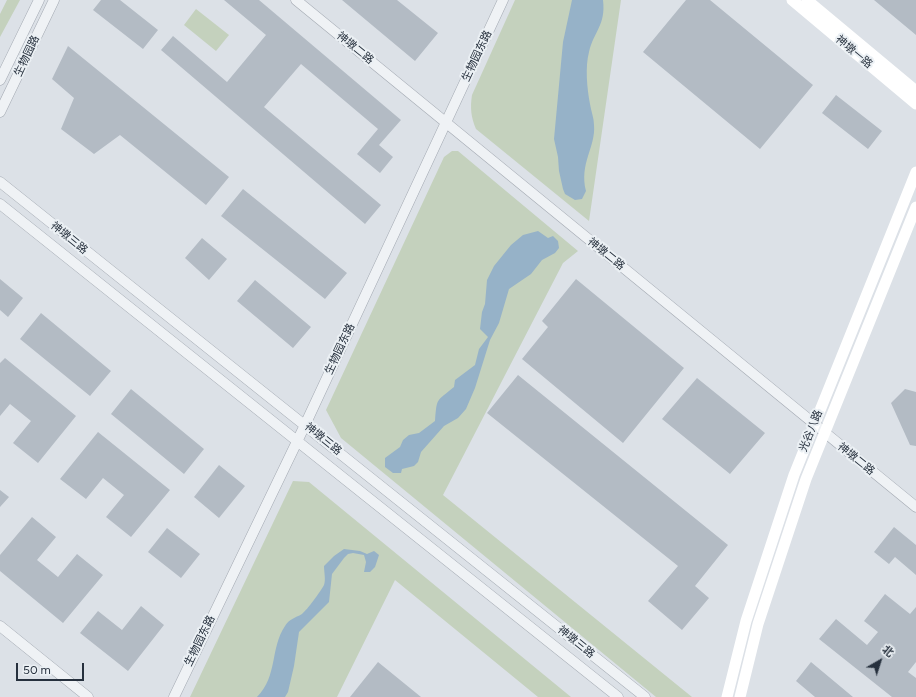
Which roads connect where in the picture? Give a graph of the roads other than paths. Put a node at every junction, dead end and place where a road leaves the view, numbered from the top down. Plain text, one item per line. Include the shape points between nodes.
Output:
1 (39, 0) edge
2 (54, 0) edge
3 (296, 0) edge
4 (503, 0) edge
5 (792, 0) edge
6 (807, 0) edge
7 (0, 80) edge
8 (916, 91) edge
9 (916, 104) edge
10 (0, 112) edge
11 (446, 123) junction
12 (916, 172) edge
13 (0, 182) edge
14 (0, 204) edge
15 (916, 206) edge
16 (305, 425) junction
17 (814, 425) junction
18 (824, 433) junction
19 (297, 439) junction
20 (916, 507) edge
21 (0, 626) edge
22 (88, 697) edge
23 (174, 697) edge
24 (618, 697) edge
25 (645, 697) edge
26 (727, 697) edge
27 (740, 697) edge

1 - 7 street, 生物园路
2 - 10 street, 生物园路
3 - 11 street, 神墩二路
4 - 11 street, 生物园东路
5 - 9 main road, 神墩一路
6 - 8 main road, 神墩一路
11 - 16 street, 生物园东路
11 - 17 street, 神墩二路
12 - 17 main road, 光谷八路
13 - 16 street, 神墩三路
14 - 19 street, 神墩三路
15 - 18 main road, 光谷八路
16 - 19 street, 生物园东路
16 - 25 street, 神墩三路
17 - 18 street, 神墩二路
17 - 26 main road, 光谷八路 via 794,475 746,621
18 - 20 street, 神墩二路
18 - 27 main road, 光谷八路 via 760,617
19 - 23 street, 生物园东路
19 - 24 street, 神墩三路
21 - 22 street

